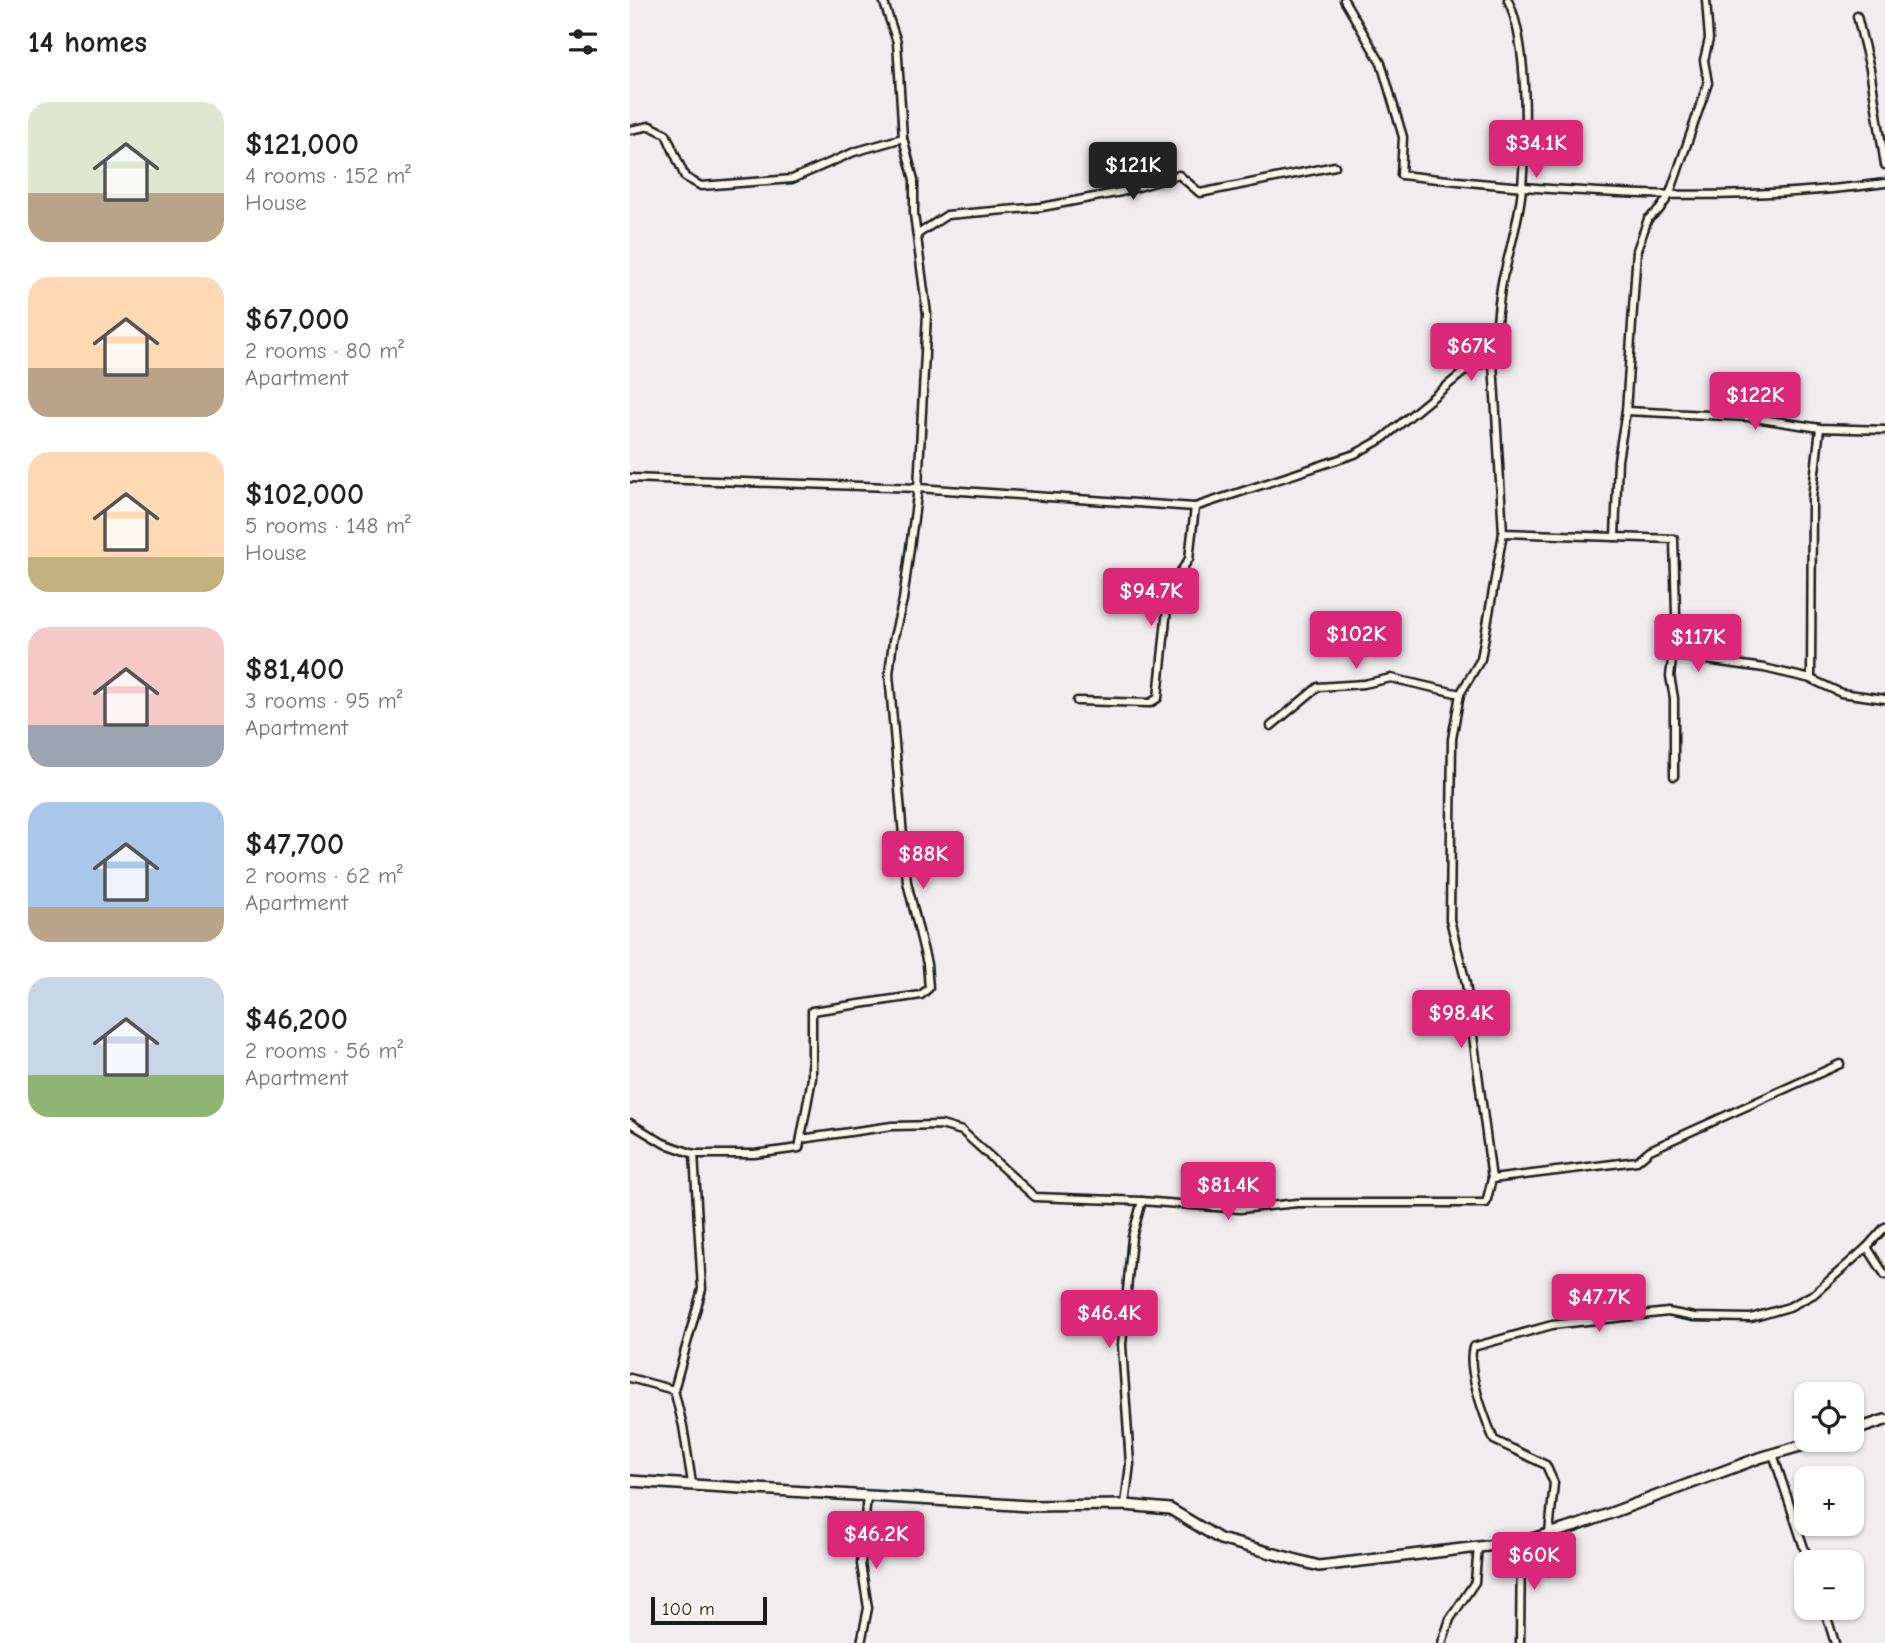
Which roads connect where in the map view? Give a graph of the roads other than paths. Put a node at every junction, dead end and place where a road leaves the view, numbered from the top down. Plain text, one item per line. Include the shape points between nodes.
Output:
1 (1344, 0) edge
2 (1508, 0) edge
3 (1706, 0) edge
4 (884, 2) dead end
5 (1857, 16) dead end
6 (630, 130) edge
7 (903, 138) junction
8 (1885, 165) edge
9 (1335, 166) dead end
10 (1885, 183) edge
11 (1522, 189) junction
12 (1669, 196) junction
13 (918, 234) junction
14 (1493, 362) junction
15 (1626, 411) junction
16 (1820, 428) junction
17 (1885, 430) edge
18 (630, 478) edge
19 (918, 488) junction
20 (1195, 508) junction
21 (1503, 533) junction
22 (1615, 537) junction
23 (1677, 652) junction
24 (1811, 678) junction
25 (1461, 694) junction
26 (1885, 699) edge
27 (1077, 701) dead end
28 (1271, 726) dead end
29 (1674, 776) dead end
30 (1840, 1064) dead end
31 (630, 1123) edge
32 (800, 1139) junction
33 (694, 1154) junction
34 (1492, 1179) junction
35 (1143, 1201) junction
36 (1885, 1227) edge
37 (1867, 1247) junction
38 (1885, 1275) edge
39 (630, 1378) edge
40 (674, 1390) junction
41 (1885, 1420) edge
42 (1864, 1427) edge
43 (1794, 1448) edge
44 (1773, 1454) junction
45 (630, 1480) edge
46 (692, 1483) junction
47 (867, 1495) junction
48 (1125, 1505) junction
49 (1549, 1533) junction
50 (1521, 1542) junction
51 (1478, 1545) junction
52 (1805, 1550) edge
53 (1828, 1620) edge
54 (861, 1643) edge
55 (1442, 1643) edge
56 (1520, 1643) edge
57 (1835, 1643) edge

1 - 11 street via 1381,63 1403,137 1401,175
2 - 11 street via 1524,83
3 - 12 street via 1708,83
4 - 7 street via 897,43
5 - 8 street
6 - 7 street via 650,126 666,134 685,177 701,186 792,179 854,152
7 - 13 street via 914,180
9 - 13 street via 1200,192 1179,175 1042,207 947,215
10 - 12 street via 1817,192
11 - 12 street
11 - 14 street via 1506,271 1500,278
12 - 15 street via 1648,219 1637,250
13 - 19 street via 927,314
14 - 20 street via 1471,366 1381,439 1355,454
14 - 21 street
15 - 16 street via 1748,417
15 - 22 street via 1618,460
16 - 17 street
16 - 24 street via 1812,498
18 - 19 street
19 - 20 street
19 - 32 street via 889,674 907,882 929,988 921,995 812,1012 812,1078
20 - 27 street via 1189,559 1169,589 1158,698 1150,703
21 - 22 street
21 - 25 street via 1481,659
22 - 23 street via 1674,540
23 - 24 street via 1708,662
23 - 29 street via 1670,676
24 - 26 street via 1841,693
25 - 28 street via 1391,678 1318,687
25 - 34 street via 1452,739 1450,920 1466,983
30 - 34 street via 1650,1150 1637,1161
31 - 33 street via 663,1143
32 - 33 street via 799,1148
32 - 35 street via 892,1126 941,1125 962,1131 1035,1197
33 - 40 street via 702,1289
34 - 35 street via 1486,1203 1297,1203 1240,1209
35 - 48 street via 1132,1237 1122,1345 1130,1464
36 - 37 street
37 - 38 street
37 - 49 street via 1814,1294 1751,1318 1668,1312 1552,1325 1473,1347 1475,1380 1494,1440 1546,1465 1553,1483
39 - 40 street
40 - 46 street
41 - 42 street
43 - 44 street
44 - 49 street
44 - 52 street
45 - 46 street
46 - 47 street
47 - 48 street via 1029,1506
47 - 54 street via 861,1564 868,1608
48 - 51 street via 1170,1509 1220,1539 1319,1566
49 - 50 street
50 - 51 street
50 - 56 street
51 - 55 street via 1475,1582 1450,1619
53 - 57 street

